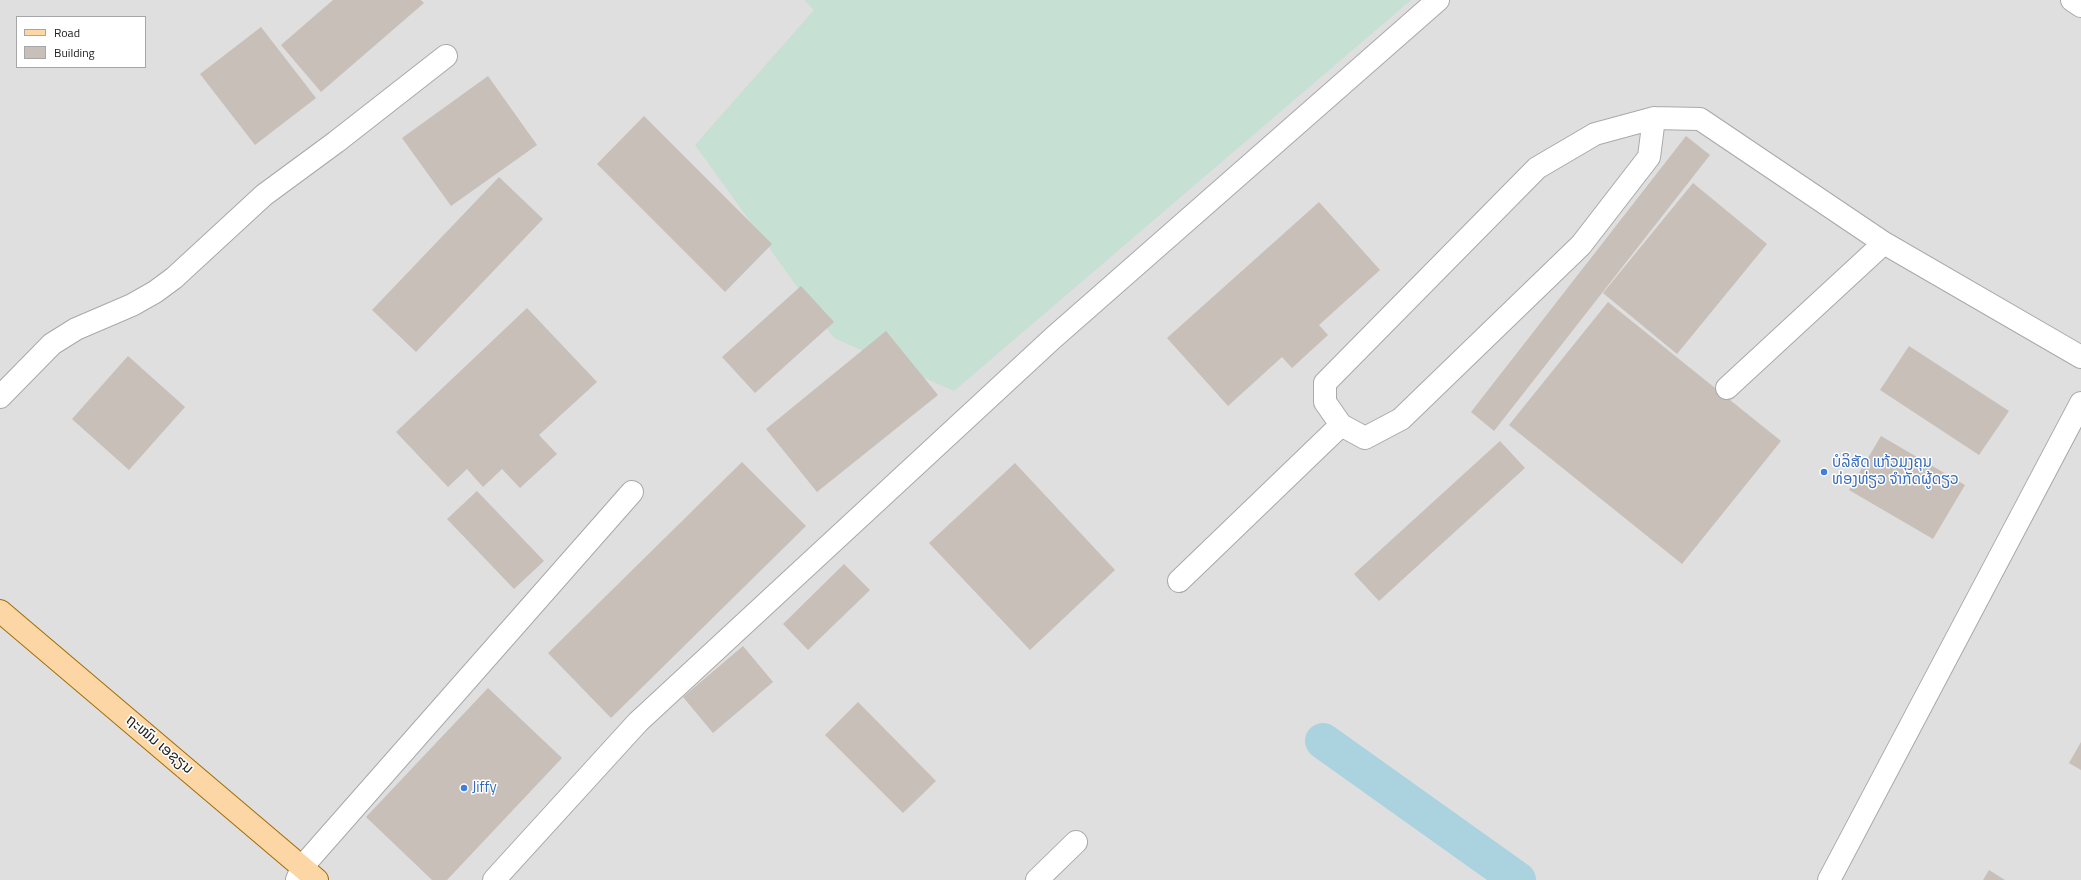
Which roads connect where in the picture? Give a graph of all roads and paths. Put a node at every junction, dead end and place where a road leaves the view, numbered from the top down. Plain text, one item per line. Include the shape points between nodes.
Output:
1 (1438, 0) edge
2 (2072, 0) edge
3 (2081, 6) edge
4 (446, 56) dead end
5 (1654, 118) junction
6 (1884, 243) junction
7 (2081, 357) edge
8 (1727, 388) dead end
9 (0, 397) edge
10 (2081, 403) edge
11 (1341, 425) junction
12 (632, 492) dead end
13 (1179, 581) dead end
14 (0, 610) edge
15 (1076, 842) dead end
16 (305, 876) edge
17 (494, 880) edge
18 (1037, 880) edge
19 (1829, 880) edge

1 - 17 street via 1053,338 638,722
2 - 3 street
4 - 9 street via 264,195 174,278 132,305 76,329 52,344
5 - 6 street via 1700,119
5 - 11 street via 1649,157 1582,245 1401,419 1365,438
5 - 11 street via 1594,134 1537,168 1325,383 1325,402
6 - 7 street
6 - 8 street
10 - 19 street
11 - 13 street
12 - 16 street
14 - 16 main road, ຖະໜົນ ເອຊຽນ
15 - 18 street

